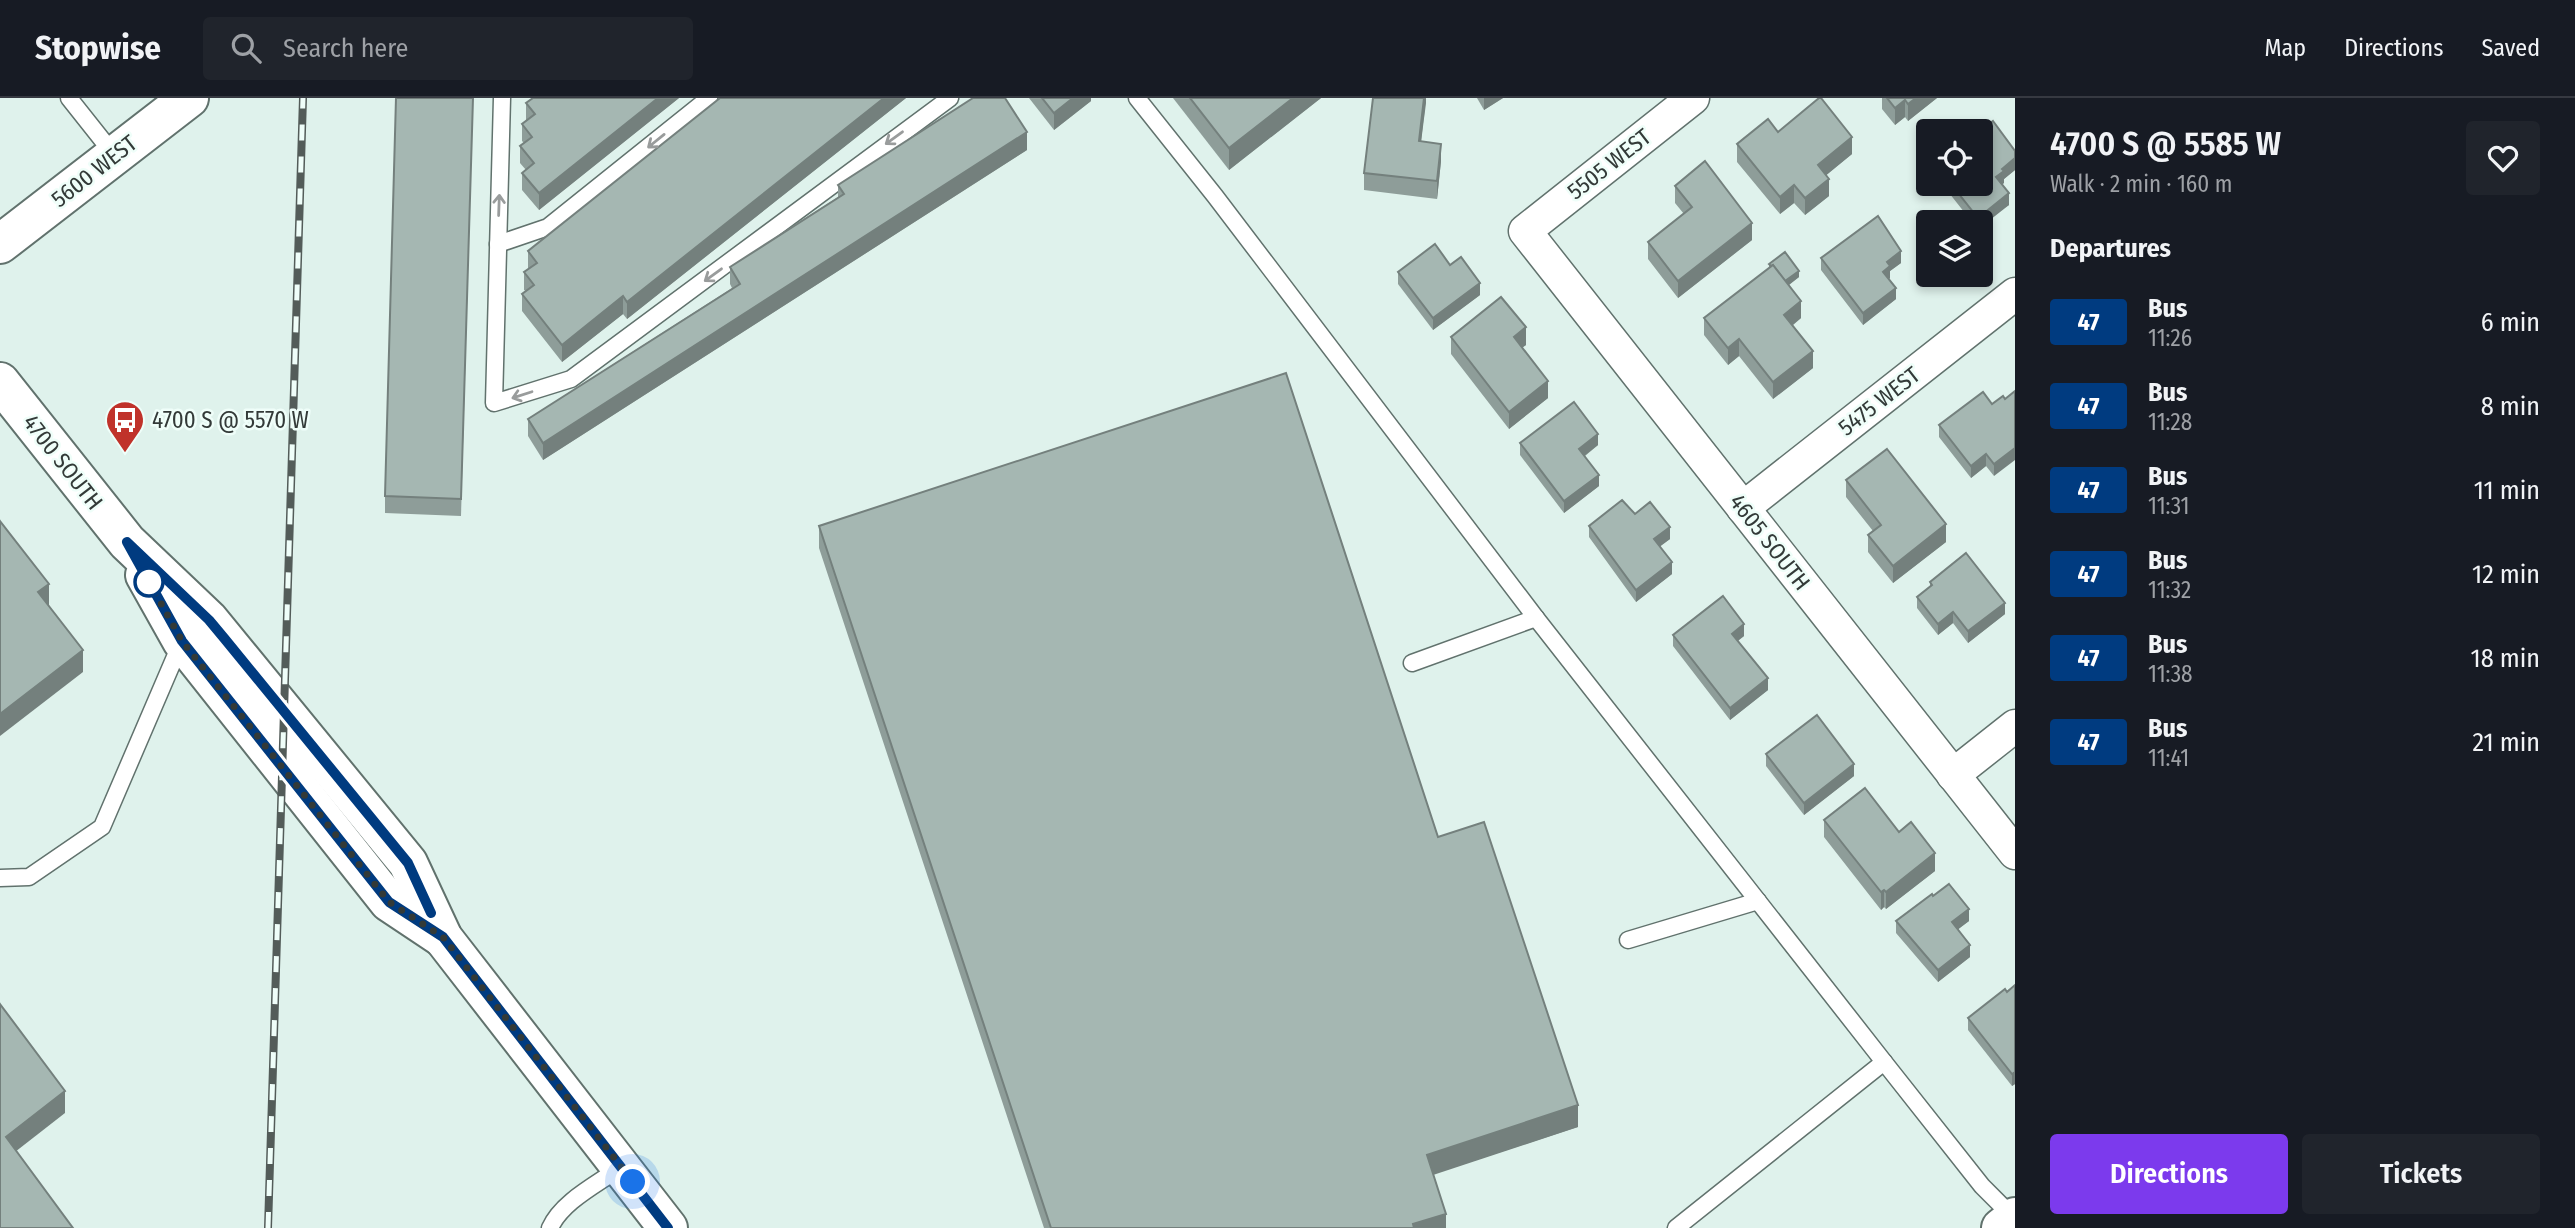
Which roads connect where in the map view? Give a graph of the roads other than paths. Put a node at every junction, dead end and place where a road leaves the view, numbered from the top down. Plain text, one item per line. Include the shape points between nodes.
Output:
1 (69, 98) edge
2 (189, 98) edge
3 (502, 98) edge
4 (709, 98) edge
5 (950, 98) edge
6 (1138, 98) edge
7 (1693, 98) edge
8 (115, 156) junction
9 (1525, 231) joint
10 (0, 244) edge
11 (498, 244) junction
12 (2015, 294) edge
13 (0, 382) edge
14 (1743, 508) junction
15 (127, 542) junction
16 (1536, 618) junction
17 (182, 641) junction
18 (1412, 663) dead end
19 (2015, 726) edge
20 (1953, 775) junction
21 (2015, 853) edge
22 (0, 878) edge
23 (1758, 901) junction
24 (443, 937) junction
25 (1628, 940) dead end
26 (1884, 1062) junction
27 (621, 1167) junction
28 (2015, 1218) edge
29 (550, 1228) edge
30 (668, 1228) edge
31 (1676, 1228) edge
32 (2001, 1228) edge

1 - 8 lane
2 - 8 main road, 5600 WEST
11 -> 3 lane
4 -> 11 lane via 548,227
5 -> 11 lane via 571,379 494,404
6 - 16 lane
7 - 9 street, 5505 WEST
8 - 10 main road, 5600 WEST
9 - 14 street, 4605 SOUTH
12 - 14 street, 5475 WEST
13 - 15 main road, 4700 SOUTH
14 - 20 street, 4605 SOUTH
15 - 17 main road, 4700 SOUTH
15 - 24 main road, 4700 SOUTH via 209,620 408,863
16 - 18 lane
16 - 23 lane
17 - 22 lane via 102,827 29,877
17 - 24 main road, 4700 SOUTH via 389,902
19 - 20 street
20 - 21 street, 4605 SOUTH
23 - 25 lane
23 - 26 lane
24 - 27 main road, 4700 SOUTH
26 - 28 lane via 1982,1186
26 - 31 lane
27 - 29 lane via 568,1206
27 - 30 main road, 4700 SOUTH
28 - 32 main road

